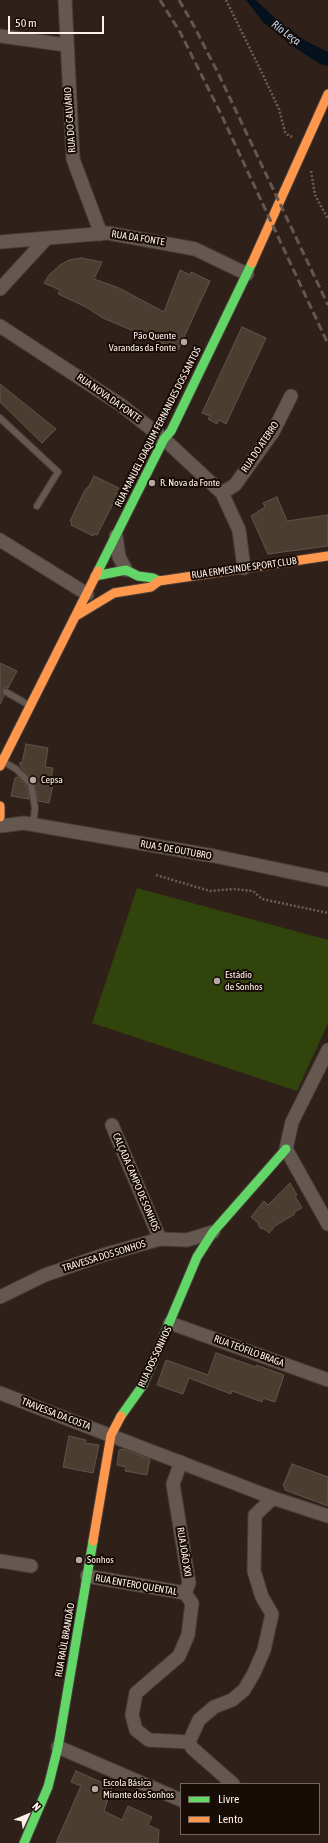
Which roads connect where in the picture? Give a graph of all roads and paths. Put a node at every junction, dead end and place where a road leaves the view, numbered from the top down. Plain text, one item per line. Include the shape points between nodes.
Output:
1 (65, 0) edge
2 (226, 0) edge
3 (0, 36) edge
4 (66, 45) junction
5 (328, 94) edge
6 (309, 137) junction
7 (301, 155) junction
8 (328, 219) edge
9 (101, 234) junction
10 (46, 239) junction
11 (0, 242) edge
12 (247, 274) junction
13 (0, 289) edge
14 (0, 326) edge
15 (291, 396) dead end
16 (0, 418) edge
17 (164, 439) junction
18 (222, 492) junction
19 (37, 506) dead end
20 (116, 536) junction
21 (0, 540) edge
22 (328, 556) edge
23 (244, 568) junction
24 (126, 570) junction
25 (95, 576) junction
26 (159, 580) junction
27 (114, 593) junction
28 (87, 594) junction
29 (76, 616) junction
30 (6, 692) dead end
31 (31, 705) junction
32 (1, 764) edge
33 (0, 806) edge
34 (0, 817) edge
35 (29, 824) junction
36 (0, 826) edge
37 (156, 875) dead end
38 (328, 880) edge
39 (328, 913) edge
40 (328, 1050) edge
41 (112, 1125) dead end
42 (286, 1149) junction
43 (328, 1224) edge
44 (213, 1232) junction
45 (160, 1239) junction
46 (0, 1296) edge
47 (170, 1323) junction
48 (328, 1380) edge
49 (0, 1393) edge
50 (111, 1435) junction
51 (181, 1462) junction
52 (273, 1498) junction
53 (328, 1516) edge
54 (0, 1561) edge
55 (31, 1566) dead end
56 (87, 1576) junction
57 (185, 1593) junction
58 (189, 1742) junction
59 (58, 1747) junction
60 (232, 1783) edge
61 (180, 1800) edge
62 (24, 1843) edge

1 - 4 street, RUA DO CALVÁRIO
2 - 6 path via 278,109 285,132 289,136
3 - 4 street
4 - 9 street, RUA DO CALVÁRIO via 73,159
5 - 6 street, RUA MANUEL JOAQUIM FERNANDES DOS SANTOS
6 - 7 street, RUA MANUEL JOAQUIM FERNANDES DOS SANTOS
7 - 8 path via 310,168 315,195
7 - 12 street, RUA MANUEL JOAQUIM FERNANDES DOS SANTOS
9 - 10 street, RUA DA FONTE
9 - 12 street, RUA DA FONTE via 195,249
10 - 11 street, RUA DA FONTE
10 - 13 street
12 - 17 street, RUA MANUEL JOAQUIM FERNANDES DOS SANTOS via 171,430
14 - 17 street, RUA NOVA DA FONTE via 115,401
15 - 18 street, RUA DO ATERRO via 273,432 235,485
16 - 19 lane via 58,472
17 - 18 street, RUA NOVA DA FONTE
17 - 20 street, RUA MANUEL JOAQUIM FERNANDES DOS SANTOS
18 - 23 street, RUA NOVA DA FONTE via 239,530
20 - 24 street via 119,557
20 - 25 street, RUA MANUEL JOAQUIM FERNANDES DOS SANTOS
21 - 28 street
22 - 23 street, RUA ERMESINDE SPORT CLUB
23 - 26 street, RUA ERMESINDE SPORT CLUB
24 - 25 street
24 - 26 street, RUA ERMESINDE SPORT CLUB via 138,576
25 - 27 street
25 - 28 street, RUA MANUEL JOAQUIM FERNANDES DOS SANTOS
26 - 27 street, RUA ERMESINDE SPORT CLUB via 151,587
27 - 29 street, RUA ERMESINDE SPORT CLUB
28 - 29 street, RUA MANUEL JOAQUIM FERNANDES DOS SANTOS
29 - 31 street, RUA MANUEL JOAQUIM FERNANDES DOS SANTOS
30 - 31 lane
31 - 32 street, RUA MANUEL JOAQUIM FERNANDES DOS SANTOS
32 - 35 lane via 16,769 31,784 35,808
33 - 34 street
33 - 35 street, RUA 5 DE OUTUBRO via 10,816
35 - 36 street, RUA 5 DE OUTUBRO
35 - 38 street, RUA 5 DE OUTUBRO via 214,856
37 - 39 path via 210,891 253,891 262,899
40 - 42 street via 292,1122
41 - 45 street, CALÇADA CAMPO DE SONHOS
42 - 43 street
42 - 44 street, RUA DOS SONHOS
44 - 45 street, TRAVESSA DOS SONHOS via 187,1240
44 - 47 street, RUA DOS SONHOS via 197,1257
45 - 46 street, TRAVESSA DOS SONHOS via 102,1255 45,1275
47 - 48 street, RUA TEÓFILO BRAGA
47 - 50 street, RUA DOS SONHOS via 143,1384 121,1415
49 - 50 street, TRAVESSA DA COSTA
50 - 51 street
50 - 56 street, RUA RAÚL BRANDÃO
51 - 52 street
51 - 57 street, RUA JOÃO XXI via 173,1484 189,1583
52 - 53 street
52 - 58 street via 255,1515 254,1571 262,1597 272,1614 264,1650 244,1690 232,1700 214,1707 199,1720
54 - 55 street
56 - 57 street, RUA ENTERO QUENTAL
56 - 59 street, RUA RAÚL BRANDÃO
57 - 58 street, RUA JOÃO XXI via 192,1603 188,1635 179,1656 136,1693 132,1715 136,1730 149,1740
58 - 60 street via 192,1748
59 - 61 street
59 - 62 street, RUA RAÚL BRANDÃO via 48,1787

